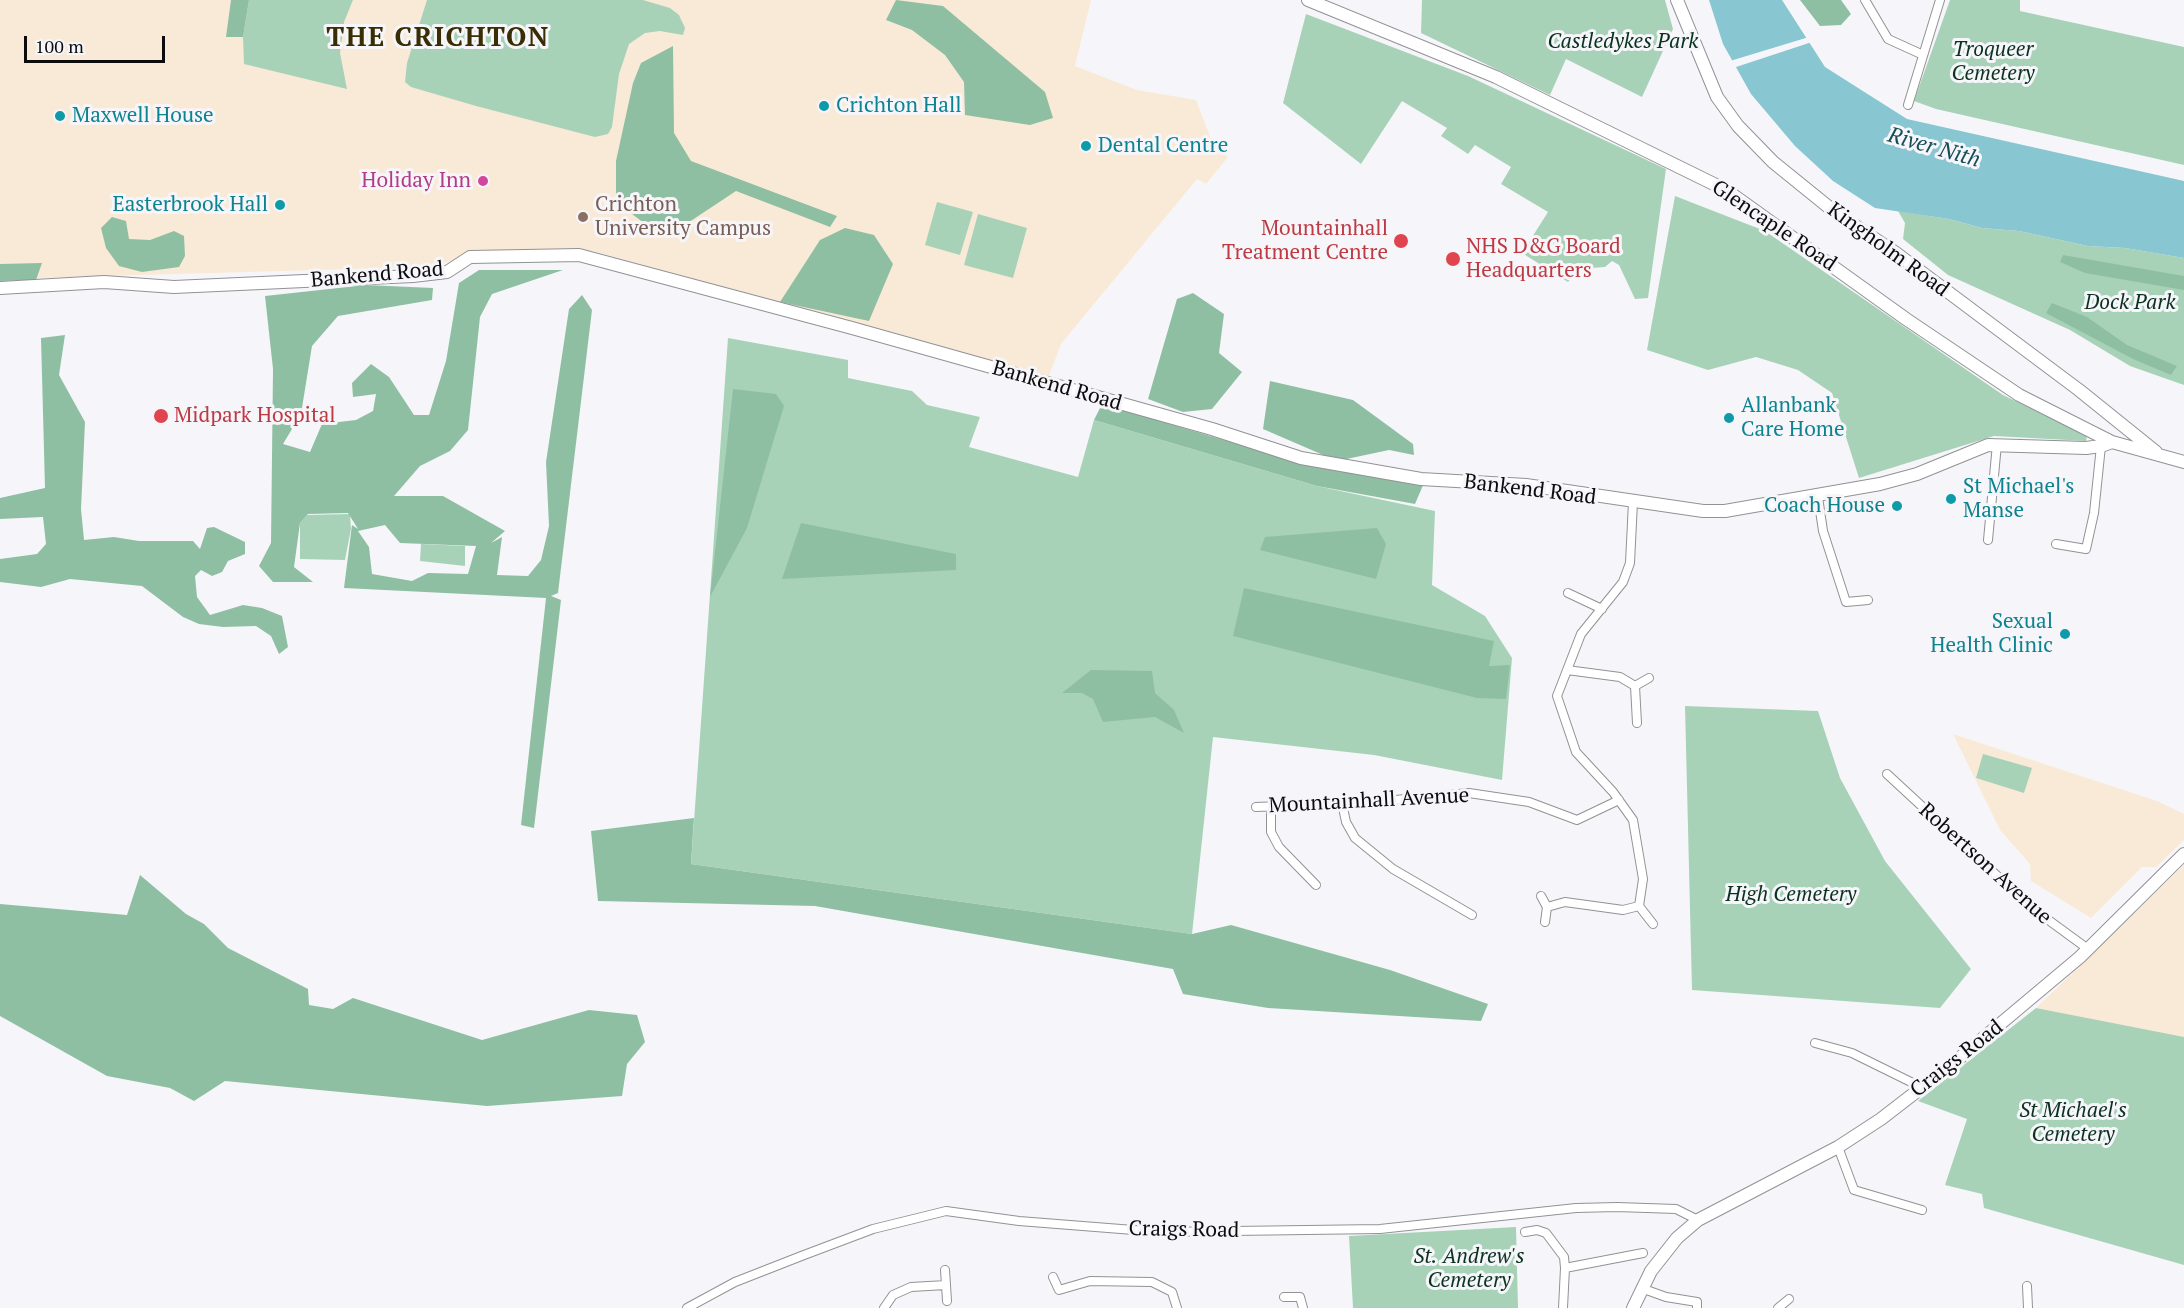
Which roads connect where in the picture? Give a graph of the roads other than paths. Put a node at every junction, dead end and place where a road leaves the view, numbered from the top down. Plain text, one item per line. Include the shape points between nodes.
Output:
1 (1308, 0) edge
2 (1677, 0) edge
3 (1865, 0) edge
4 (1940, 0) edge
5 (1921, 54) junction
6 (1908, 105) dead end
7 (0, 288) edge
8 (1997, 444) junction
9 (2107, 444) junction
10 (2156, 453) junction
11 (2184, 462) edge
12 (1818, 496) junction
13 (1633, 502) junction
14 (1988, 540) dead end
15 (2056, 544) dead end
16 (1568, 593) dead end
17 (1868, 600) dead end
18 (1602, 609) junction
19 (1567, 670) junction
20 (1648, 678) dead end
21 (1635, 686) junction
22 (1637, 723) dead end
23 (1887, 774) dead end
24 (1619, 800) junction
25 (1342, 803) junction
26 (1271, 806) junction
27 (1256, 807) dead end
28 (2184, 854) edge
29 (1316, 885) dead end
30 (1541, 896) dead end
31 (1639, 906) junction
32 (1547, 907) junction
33 (1472, 915) dead end
34 (1545, 922) dead end
35 (1653, 924) dead end
36 (2088, 949) junction
37 (1815, 1043) dead end
38 (1921, 1087) junction
39 (1839, 1147) junction
40 (1922, 1210) dead end
41 (1698, 1220) junction
42 (1525, 1232) dead end
43 (1642, 1253) dead end
44 (1565, 1268) junction
45 (945, 1270) dead end
46 (1053, 1277) dead end
47 (945, 1285) junction
48 (2027, 1286) dead end
49 (1641, 1288) junction
50 (1284, 1297) dead end
51 (1789, 1299) dead end
52 (947, 1301) dead end
53 (687, 1308) edge
54 (884, 1308) edge
55 (1177, 1308) edge
56 (1303, 1308) edge
57 (1563, 1308) edge
58 (1632, 1308) edge
59 (1697, 1308) edge
60 (1778, 1308) edge
61 (2028, 1308) edge

1 - 9 street, Glencaple Road via 1496,77 1726,190 2019,395 2093,430
2 - 10 street, Kingholm Road via 1717,97 1738,126 1773,162 1836,213 2079,390
3 - 5 street via 1888,39
4 - 5 street
5 - 6 street
7 - 13 street, Bankend Road via 104,282 174,287 413,276 447,272 470,257 579,255 1212,429 1301,458 1421,479 1526,485
8 - 9 street, Bankend Road
8 - 12 street, Bankend Road via 1917,474
8 - 14 street
9 - 10 street, Glencaple Road
9 - 15 street via 2086,549
10 - 11 street, Glencaple Road
12 - 13 street, Bankend Road via 1725,511
12 - 17 street via 1826,542 1846,602
13 - 18 street via 1630,563 1623,582
16 - 18 street
18 - 19 street via 1581,633
19 - 21 street via 1620,677
19 - 24 street via 1557,696 1576,752
20 - 21 street
21 - 22 street
23 - 36 street, Robertson Avenue via 2032,908
24 - 25 street, Mountainhall Avenue via 1576,820 1529,802 1469,793
24 - 31 street via 1633,820 1643,879
25 - 26 street, Mountainhall Avenue
25 - 33 street via 1355,838 1393,869
26 - 27 street, Mountainhall Avenue
26 - 29 street via 1271,832 1279,847
28 - 36 street, Craigs Road
30 - 32 street
31 - 32 street via 1623,910 1565,902
31 - 35 street
32 - 34 street
36 - 38 street, Craigs Road
37 - 38 street via 1852,1053
38 - 39 street, Craigs Road
39 - 40 street via 1854,1190
39 - 41 street, Craigs Road
41 - 49 street, Craigs Road via 1677,1238
41 - 53 street, Craigs Road via 1676,1209 1617,1207 1380,1229 1159,1232 946,1211 873,1230 804,1255 735,1282
42 - 44 street via 1546,1233 1564,1257
43 - 44 street
44 - 57 street
45 - 47 street
46 - 55 street via 1059,1290 1090,1281 1152,1282 1172,1292
47 - 52 street
47 - 54 street via 902,1289
48 - 61 street
49 - 58 street, Craigs Road
49 - 59 street via 1697,1302
50 - 56 street via 1300,1297
51 - 60 street

